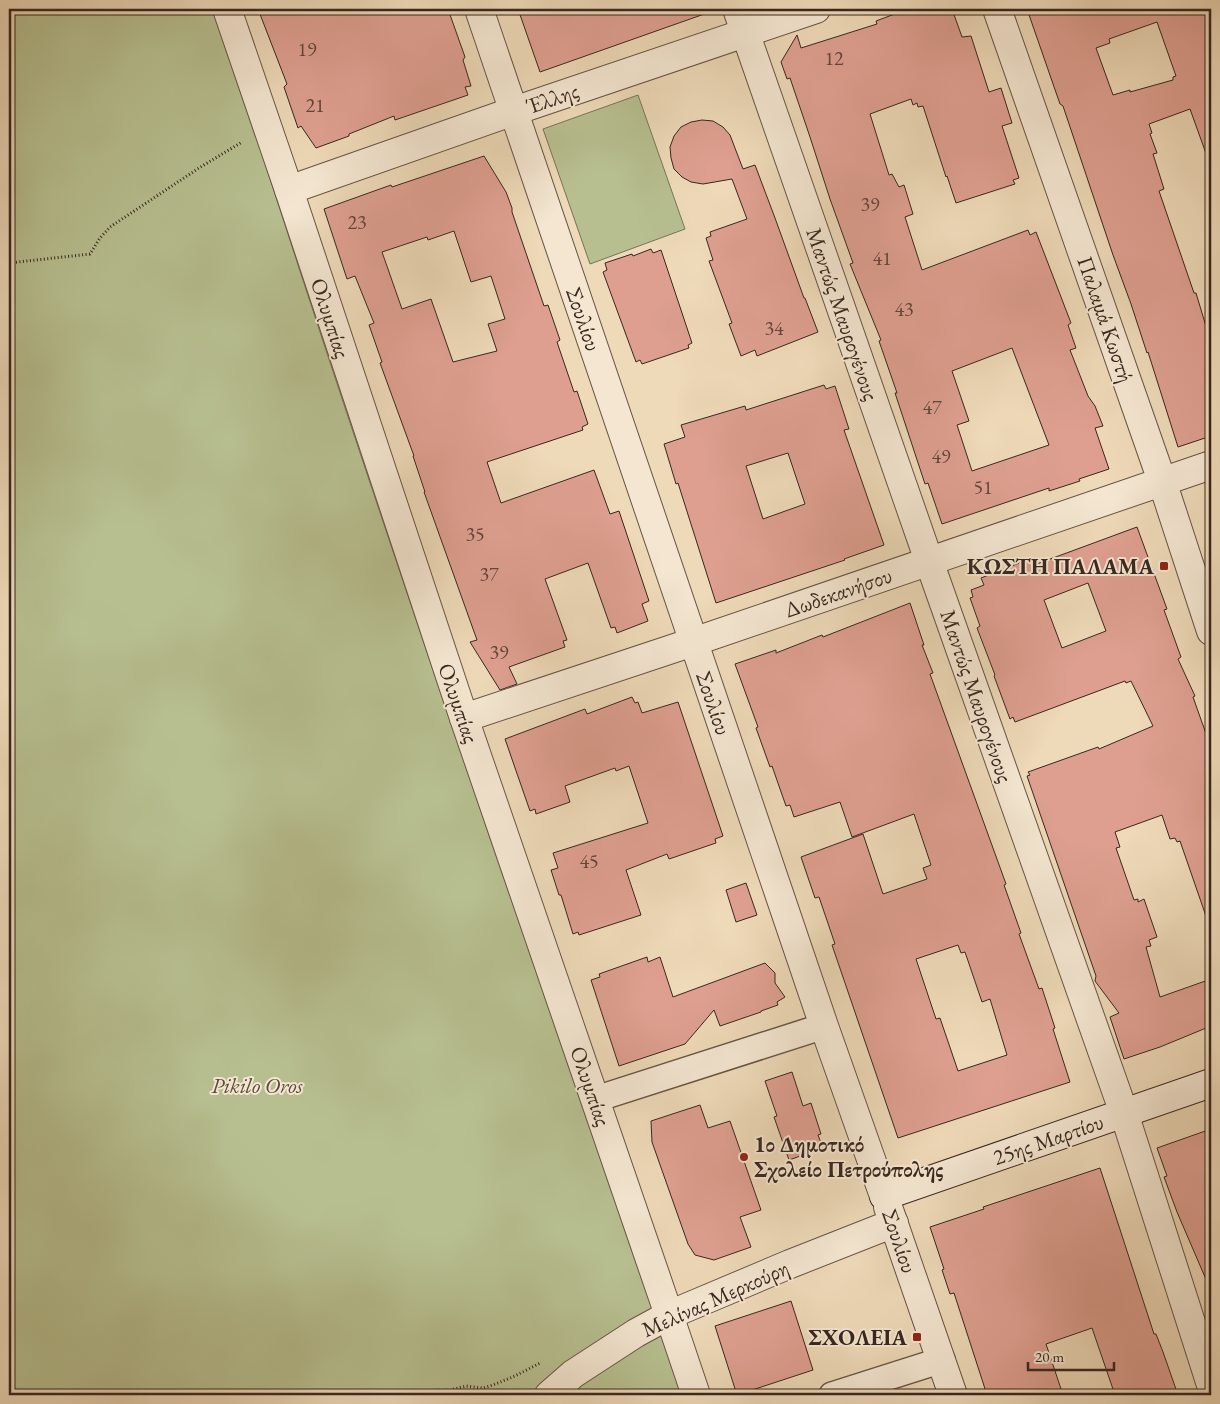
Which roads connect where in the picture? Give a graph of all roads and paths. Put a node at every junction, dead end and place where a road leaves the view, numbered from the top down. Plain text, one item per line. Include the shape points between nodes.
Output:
1 (227, 9) edge
2 (479, 9) edge
3 (816, 9) edge
4 (997, 9) edge
5 (741, 21) edge
6 (514, 111) junction
7 (266, 127) junction
8 (288, 190) junction
9 (9, 262) edge
10 (1211, 464) edge
11 (1162, 481) junction
12 (930, 561) junction
13 (1211, 631) edge
14 (693, 642) junction
15 (464, 718) junction
16 (824, 1026) junction
17 (1211, 1083) edge
18 (596, 1099) junction
19 (1124, 1113) junction
20 (884, 1196) junction
21 (894, 1223) junction
22 (669, 1315) junction
23 (942, 1360) junction
24 (542, 1362) dead end
25 (1211, 1385) edge
26 (387, 1395) edge
27 (549, 1395) edge
28 (696, 1395) edge
29 (832, 1395) edge
30 (953, 1395) edge

1 - 7 street, Ολυμπίας
2 - 6 street, Σουλίου
3 - 5 street, Έλλης
4 - 11 street, Παλαμά Κωστή
5 - 6 street, Έλλης
5 - 12 street, Μαντώς Μαυρογένους
6 - 8 street, Έλλης
6 - 14 street, Σουλίου
7 - 8 street, Ολυμπίας
7 - 9 path via 110,228 90,254
8 - 15 street, Ολυμπίας
10 - 11 street, Δωδεκανήσου
11 - 12 street, Δωδεκανήσου
11 - 13 street, Παλαμά Κωστή
12 - 14 street, Δωδεκανήσου
12 - 19 street, Μαντώς Μαυρογένους
14 - 15 street, Δωδεκανήσου
14 - 16 street, Σουλίου
15 - 18 street, Ολυμπίας
16 - 18 street
16 - 20 street, Σουλίου
17 - 19 street, 25ης Μαρτίου
18 - 22 street, Ολυμπίας
19 - 20 street, 25ης Μαρτίου
19 - 25 street, Μαντώς Μαυρογένους
20 - 21 street, Σουλίου
21 - 22 street, Μελίνας Μερκούρη
21 - 23 street, Σουλίου
22 - 27 street, Μελίνας Μερκούρη via 573,1374
22 - 28 street, Ολυμπίας
23 - 29 street
23 - 30 street, Σουλίου
24 - 26 path via 483,1388 410,1390

